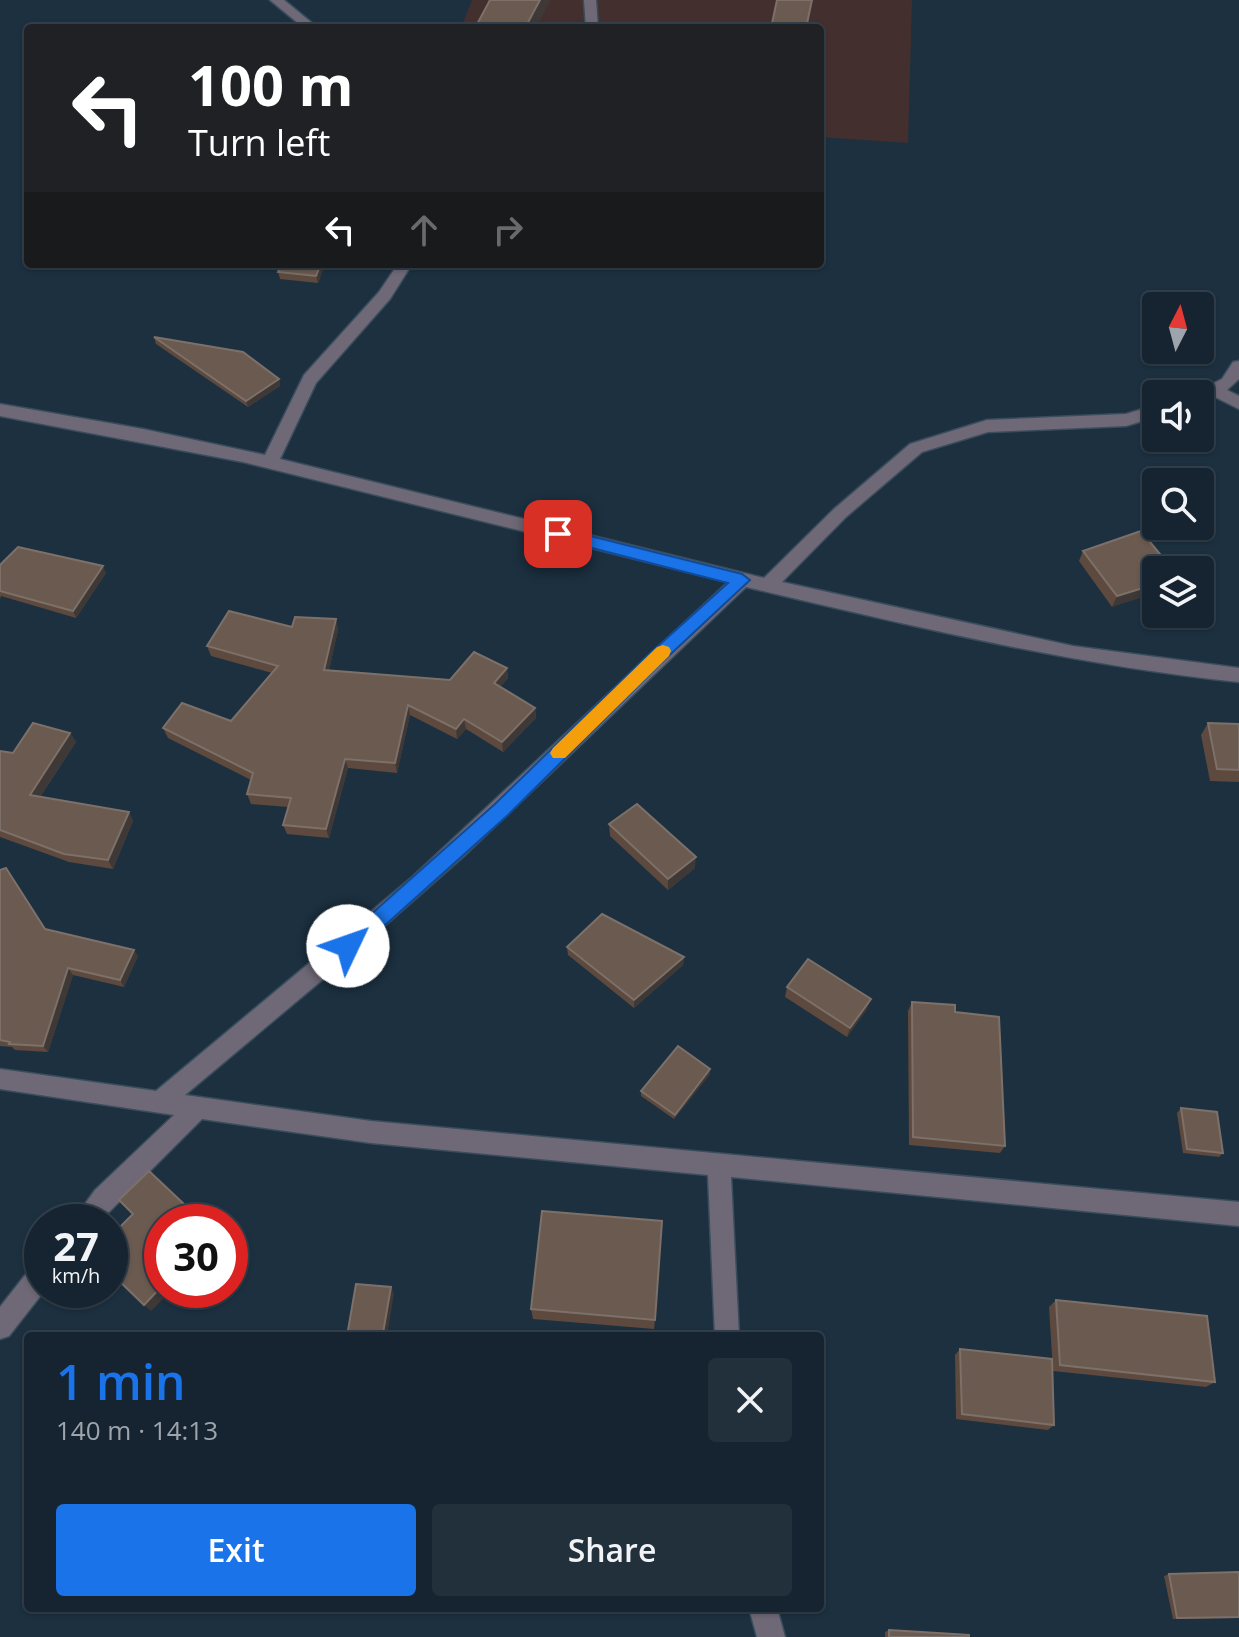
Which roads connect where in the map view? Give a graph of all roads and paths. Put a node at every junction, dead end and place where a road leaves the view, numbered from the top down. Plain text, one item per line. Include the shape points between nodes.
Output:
1 (276, 0) edge
2 (590, 0) edge
3 (307, 24) edge
4 (592, 24) edge
5 (403, 268) edge
6 (1239, 366) edge
7 (1214, 390) edge
8 (1214, 395) edge
9 (1239, 403) edge
10 (0, 410) edge
11 (1142, 415) edge
12 (270, 463) junction
13 (742, 580) junction
14 (767, 586) junction
15 (1239, 675) edge
16 (0, 1079) edge
17 (160, 1101) junction
18 (198, 1107) junction
19 (719, 1164) junction
20 (98, 1204) edge
21 (1239, 1214) edge
22 (24, 1297) edge
23 (0, 1327) edge
24 (727, 1332) edge
25 (764, 1612) edge
26 (771, 1637) edge

1 - 3 street
2 - 4 street
5 - 12 street via 310,379
6 - 7 street via 1228,383
8 - 9 street
10 - 12 street
11 - 14 street via 987,426 916,448
12 - 13 street
13 - 14 street
13 - 17 street via 501,809 305,985
14 - 15 street via 1051,649 1165,669
16 - 17 street
17 - 18 street
18 - 19 street via 371,1132
18 - 20 street
19 - 21 street
19 - 24 street
22 - 23 street
25 - 26 street

